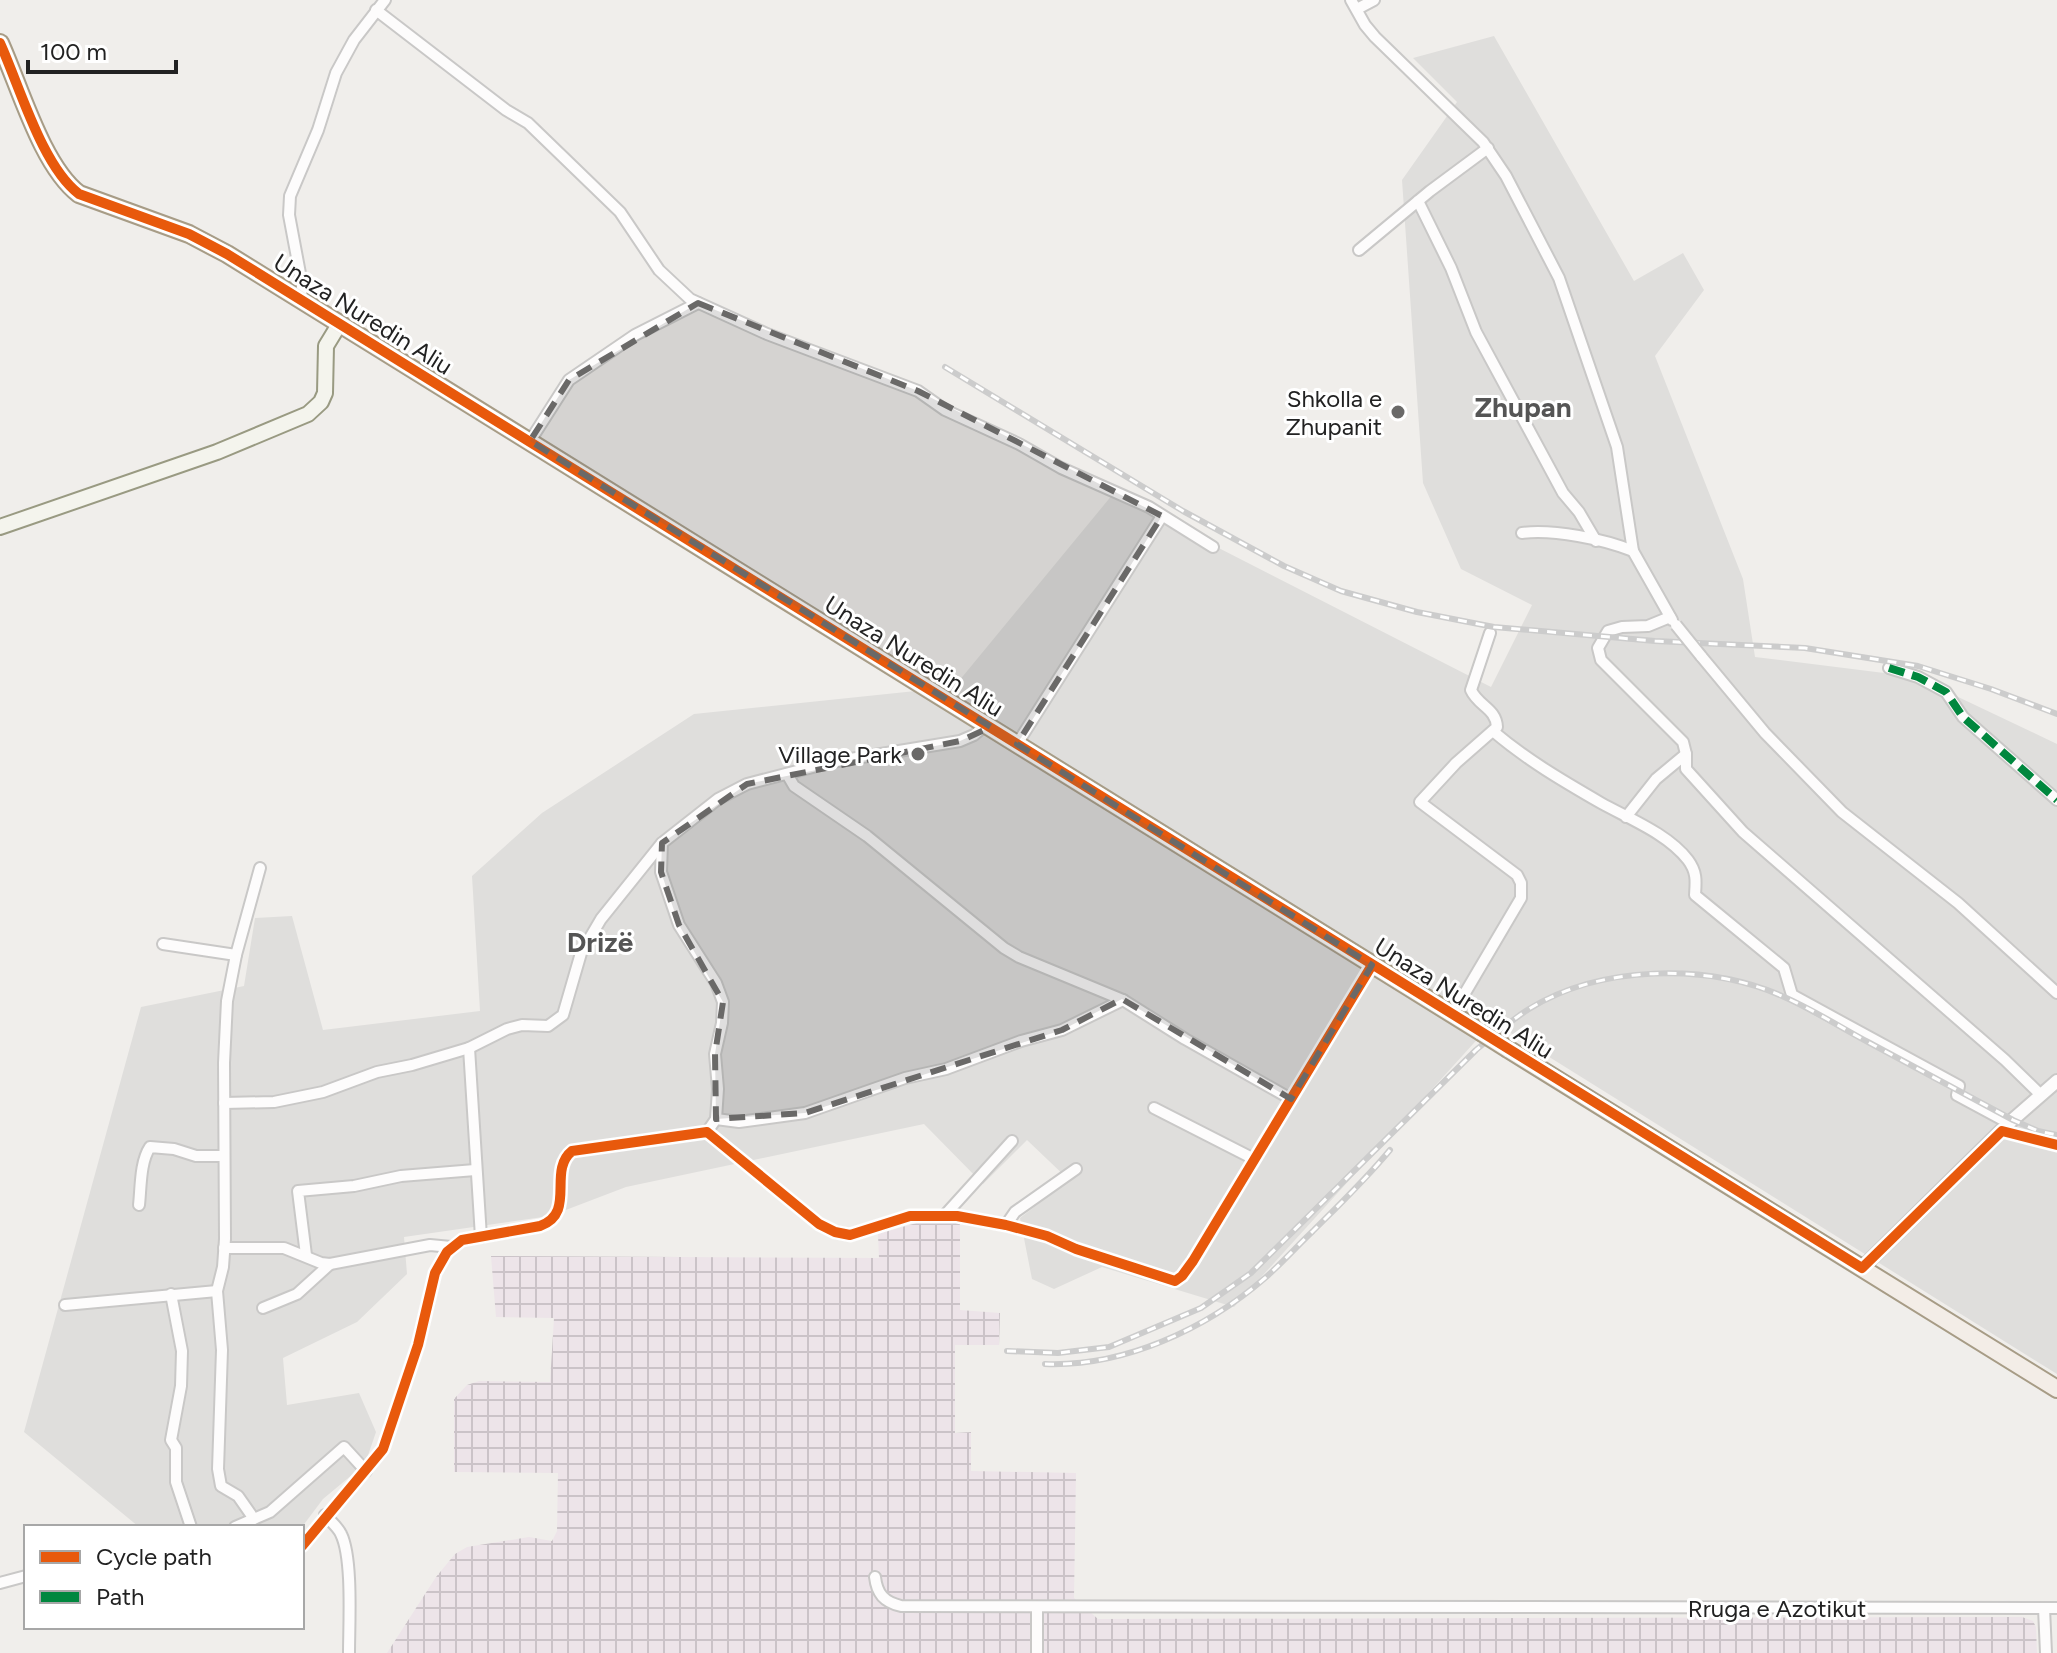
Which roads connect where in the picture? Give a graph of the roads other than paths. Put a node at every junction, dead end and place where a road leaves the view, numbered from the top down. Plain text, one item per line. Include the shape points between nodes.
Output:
1 (385, 0) edge
2 (1374, 0) edge
3 (1354, 4) edge
4 (376, 10) junction
5 (0, 43) edge
6 (1488, 148) junction
7 (1418, 201) junction
8 (1359, 250) dead end
9 (301, 300) junction
10 (698, 303) junction
11 (340, 323) junction
12 (530, 441) junction
13 (1162, 516) junction
14 (0, 527) edge
15 (1522, 533) dead end
16 (1596, 541) junction
17 (1213, 547) dead end
18 (1633, 551) junction
19 (1673, 621) junction
20 (1490, 633) dead end
21 (1889, 668) dead end
22 (987, 724) junction
23 (1494, 732) junction
24 (1017, 744) junction
25 (1684, 761) junction
26 (787, 774) junction
27 (2057, 800) edge
28 (1626, 817) junction
29 (662, 843) junction
30 (260, 868) dead end
31 (163, 944) dead end
32 (236, 955) junction
33 (1372, 965) junction
34 (2057, 993) edge
35 (1123, 1000) junction
36 (1452, 1015) junction
37 (469, 1048) junction
38 (2057, 1081) edge
39 (2041, 1095) junction
40 (1291, 1099) junction
41 (224, 1103) junction
42 (1154, 1108) dead end
43 (716, 1119) junction
44 (2005, 1127) junction
45 (707, 1132) junction
46 (1012, 1141) dead end
47 (2057, 1145) edge
48 (224, 1156) junction
49 (1254, 1159) junction
50 (1076, 1169) dead end
51 (475, 1170) junction
52 (139, 1205) dead end
53 (945, 1215) junction
54 (1006, 1225) junction
55 (481, 1237) junction
56 (451, 1247) junction
57 (224, 1248) junction
58 (306, 1255) junction
59 (330, 1264) junction
60 (1862, 1268) junction
61 (217, 1291) junction
62 (171, 1294) junction
63 (65, 1305) dead end
64 (263, 1308) dead end
65 (2057, 1389) edge
66 (366, 1471) junction
67 (325, 1515) junction
68 (254, 1519) junction
69 (190, 1525) edge
70 (240, 1525) edge
71 (304, 1543) edge
72 (24, 1577) edge
73 (875, 1577) dead end
74 (0, 1583) edge
75 (1037, 1607) junction
76 (2044, 1608) junction
77 (2057, 1608) edge
78 (349, 1653) edge
79 (1037, 1653) edge
80 (2046, 1653) edge

1 - 4 street
2 - 3 street
3 - 6 street via 1375,37
4 - 9 street via 336,73 290,196
4 - 10 street via 528,123 620,212 659,270
5 - 9 main road, Unaza Nuredin Aliu via 50,161 68,186 90,200 206,242
6 - 7 street
6 - 18 street via 1566,296 1617,447
7 - 8 street
7 - 16 street via 1482,343 1563,493
9 - 11 main road, Unaza Nuredin Aliu
10 - 12 street via 635,335 569,380
10 - 13 street via 918,391 945,410
11 - 12 main road, Unaza Nuredin Aliu
11 - 14 main road via 326,346 325,393 308,414 217,452
12 - 22 main road, Unaza Nuredin Aliu
13 - 17 street
13 - 24 street
15 - 16 street via 1546,531
16 - 18 street
18 - 19 street
19 - 25 street via 1608,631 1598,653 1683,742
19 - 34 street, bridge via 1765,733 1842,812 1958,903
20 - 23 street via 1471,690 1496,717
21 - 27 street via 1946,692 1963,717
22 - 24 main road, Unaza Nuredin Aliu
22 - 26 street via 960,741
23 - 28 street via 1552,775
23 - 36 street via 1420,802 1521,883 1517,906
24 - 33 main road, Unaza Nuredin Aliu
25 - 28 street via 1656,779
25 - 39 street via 1743,832
26 - 29 street via 732,790
26 - 35 street via 794,786 867,836 1004,948
28 - 44 street via 1676,847 1697,876 1695,895 1784,968 1792,995 1959,1086 1957,1095
29 - 37 street via 590,933 563,1015 548,1026 507,1029
29 - 43 street via 661,872 679,925 706,964 723,1002 715,1054
30 - 32 street
31 - 32 street
32 - 41 street via 227,1001
33 - 36 main road, Unaza Nuredin Aliu
33 - 40 street
35 - 40 street
35 - 43 street via 1062,1030 805,1113 739,1122
36 - 60 main road, Unaza Nuredin Aliu, bridge
37 - 41 street via 323,1092 274,1102
37 - 51 street
38 - 39 street
39 - 44 street
40 - 49 street
41 - 48 street
42 - 49 street
43 - 45 street
44 - 47 street
44 - 60 street
45 - 53 street via 835,1232 850,1235 893,1219
45 - 55 street via 572,1151 562,1166 561,1202 551,1221
46 - 53 street
48 - 52 street via 150,1147
48 - 57 street
49 - 54 street via 1193,1261 1175,1281
50 - 54 street via 1015,1212
51 - 55 street
51 - 58 street via 298,1191
53 - 54 street
55 - 56 street
56 - 59 street via 430,1245
56 - 66 street via 435,1273 418,1345 383,1449
57 - 58 street via 284,1248
57 - 61 street
58 - 59 street
59 - 64 street via 297,1294
60 - 65 main road, Unaza Nuredin Aliu
61 - 62 street
61 - 68 street via 222,1350 219,1480
62 - 63 street
62 - 69 street via 182,1351 171,1440 178,1490
66 - 67 street
66 - 68 street via 344,1447 279,1505
67 - 71 street
67 - 78 street via 344,1543
68 - 70 street
72 - 74 street
73 - 75 street, Rruga e Azotikut via 879,1593 901,1606
75 - 76 street, Rruga e Azotikut
75 - 79 street
76 - 77 street, Rruga e Azotikut
76 - 80 street

